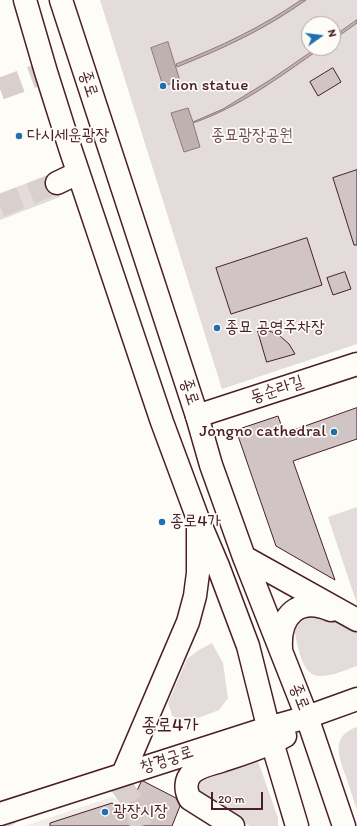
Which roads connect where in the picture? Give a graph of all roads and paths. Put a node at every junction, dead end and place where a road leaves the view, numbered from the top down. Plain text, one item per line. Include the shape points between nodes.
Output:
1 (25, 0) edge
2 (61, 0) edge
3 (78, 173) junction
4 (57, 184) tunnel mouth
5 (357, 364) edge
6 (197, 416) junction
7 (198, 519) junction
8 (244, 557) junction
9 (357, 620) edge
10 (357, 624) edge
11 (281, 649) junction
12 (353, 698) edge
13 (307, 717) junction
14 (270, 735) junction
15 (122, 774) junction
16 (283, 784) junction
17 (0, 814) edge
18 (233, 826) edge
19 (290, 826) edge
20 (297, 826) edge
21 (344, 826) edge

1 - 3 main road, 종로
2 - 6 main road, 종로
3 - 4 main road
3 - 7 main road, 종로 via 162,422
5 - 6 main road, 동순라길
6 - 8 main road, 종로 via 211,465
7 - 14 main road, 종로 via 248,646
7 - 15 main road via 198,573 188,622
8 - 9 main road
8 - 11 main road, 종로
10 - 11 main road via 321,606 301,608 285,621
11 - 13 main road, 종로
12 - 13 main road, 창경궁로
13 - 14 main road, 창경궁로
13 - 21 main road, 종로
14 - 15 main road, 창경궁로
14 - 16 main road, 종로
14 - 18 main road via 251,751 196,770 189,777 186,787 190,799
15 - 17 main road, 창경궁로
16 - 19 main road
16 - 20 main road, 종로

